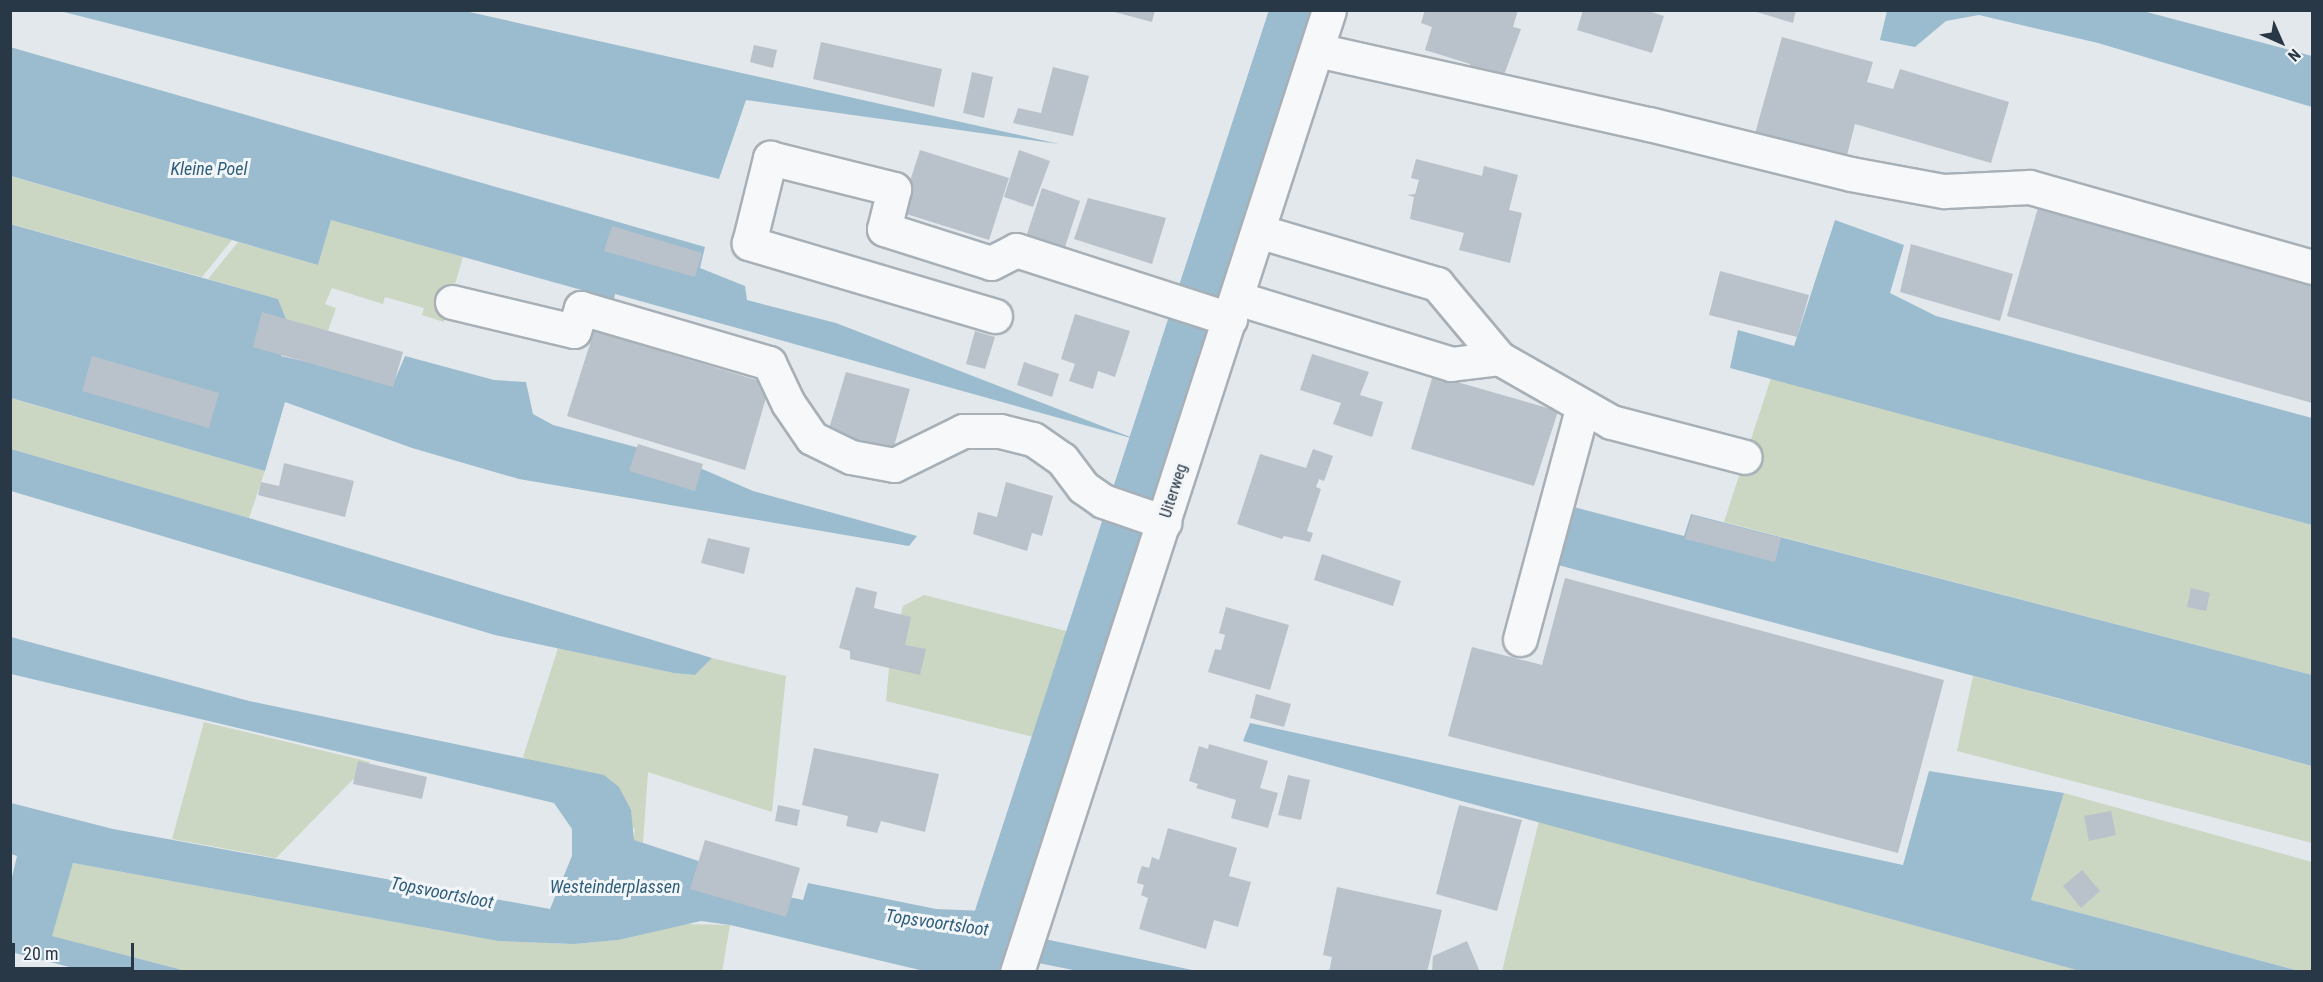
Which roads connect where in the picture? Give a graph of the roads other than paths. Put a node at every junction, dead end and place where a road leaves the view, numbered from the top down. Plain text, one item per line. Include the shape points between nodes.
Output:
1 (1329, 10) edge
2 (1317, 50) junction
3 (884, 230) junction
4 (1258, 231) junction
5 (2313, 267) edge
6 (866, 278) junction
7 (452, 302) dead end
8 (1214, 309) junction
9 (995, 316) dead end
10 (1499, 358) junction
11 (1583, 406) junction
12 (1745, 457) dead end
13 (1141, 515) junction
14 (1520, 639) dead end
15 (1017, 972) edge

1 - 2 street, Uiterweg
2 - 4 street, Uiterweg
2 - 5 street via 1649,124 1851,174 1944,191 2030,187
3 - 6 street
3 - 6 street via 894,189 770,158 750,243
3 - 8 street via 991,263 1016,250
4 - 8 street, Uiterweg
4 - 10 street via 1437,284
6 - 9 street
7 - 13 street via 574,331 581,308 769,363 788,403 812,438 851,457 894,465 963,431 1000,431 1033,439 1062,459 1083,487
8 - 10 street via 1451,364
8 - 13 street, Uiterweg
10 - 11 street
11 - 12 street via 1611,422
11 - 14 street
13 - 15 street, Uiterweg via 1034,924

